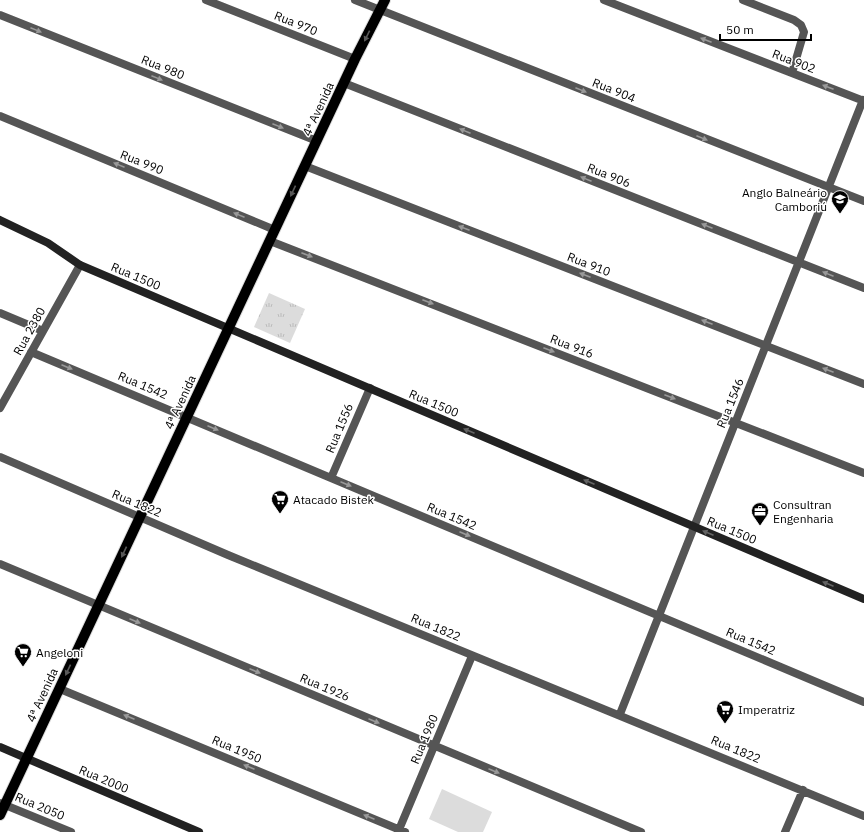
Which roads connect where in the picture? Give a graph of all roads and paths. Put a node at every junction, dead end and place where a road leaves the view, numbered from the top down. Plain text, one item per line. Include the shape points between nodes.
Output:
1 (206, 0) edge
2 (355, 0) edge
3 (385, 0) edge
4 (604, 0) edge
5 (743, 0) edge
6 (380, 10) junction
7 (0, 15) edge
8 (356, 59) junction
9 (792, 73) junction
10 (344, 83) junction
11 (863, 100) edge
12 (0, 116) edge
13 (317, 141) junction
14 (305, 166) junction
15 (828, 188) junction
16 (864, 201) edge
17 (0, 220) edge
18 (275, 230) junction
19 (270, 241) junction
20 (799, 262) junction
21 (80, 265) junction
22 (864, 288) edge
23 (0, 313) edge
24 (229, 328) junction
25 (43, 331) junction
26 (766, 345) junction
27 (31, 352) junction
28 (864, 384) edge
29 (370, 388) junction
30 (0, 408) edge
31 (187, 417) junction
32 (735, 423) junction
33 (0, 457) edge
34 (864, 473) edge
35 (331, 478) junction
36 (140, 517) junction
37 (694, 527) junction
38 (0, 564) edge
39 (864, 599) edge
40 (99, 606) junction
41 (659, 616) junction
42 (472, 656) junction
43 (60, 689) junction
44 (864, 702) edge
45 (620, 714) junction
46 (434, 746) junction
47 (0, 747) edge
48 (26, 759) junction
49 (802, 790) junction
50 (3, 804) edge
51 (0, 815) edge
52 (864, 816) edge
53 (400, 831) edge
54 (71, 832) edge
55 (199, 832) edge
56 (641, 832) edge
57 (785, 832) edge

1 - 8 street, Rua 970
2 - 6 street, Rua 904
3 - 6 main road, 4ª Avenida
9 -> 4 street, Rua 902
5 - 9 street via 801,25 804,32
6 -> 8 main road, 4ª Avenida
6 -> 15 street, Rua 904
7 -> 13 street, Rua 980
8 - 10 main road, 4ª Avenida
11 -> 9 street, Rua 902
10 - 13 main road, 4ª Avenida
20 -> 10 street, Rua 906
11 - 15 street, Rua 1546
18 -> 12 street, Rua 990
13 - 14 main road, 4ª Avenida
14 -> 18 main road, 4ª Avenida
26 -> 14 street, Rua 910
15 - 16 street, Rua 904
15 - 20 street, Rua 1546
17 - 21 street, Rua 1500 via 48,242
18 - 19 main road, 4ª Avenida
19 - 24 main road, 4ª Avenida
19 -> 32 street, Rua 916
22 -> 20 street, Rua 906
20 - 26 street, Rua 1546
21 - 24 street, Rua 1500
21 - 25 street, Rua 2380
23 - 25 street
24 - 29 street, Rua 1500
24 - 31 main road, 4ª Avenida
25 - 27 street, Rua 2380
28 -> 26 street, Rua 910
26 - 32 street, Rua 1546
27 - 30 street, Rua 2380
27 -> 31 street, Rua 1542
29 - 35 street, Rua 1556
37 -> 29 street, Rua 1500
31 -> 35 street, Rua 1542
31 - 36 main road, 4ª Avenida
32 - 34 street, Rua 916
32 - 37 street, Rua 1546
33 - 36 street, Rua 1822
35 -> 41 street, Rua 1542
36 -> 40 main road, 4ª Avenida
36 - 42 street, Rua 1822
39 -> 37 street, Rua 1500
37 - 41 street, Rua 1546
38 - 40 street, Rua 1926
40 -> 43 main road, 4ª Avenida
40 -> 46 street, Rua 1926
41 - 44 street, Rua 1542
41 - 45 street, Rua 1546
42 - 45 street, Rua 1822
42 - 46 street, Rua 1980
43 - 48 main road, 4ª Avenida
53 -> 43 street, Rua 1950
45 - 49 street, Rua 1822
46 - 53 street, Rua 1980
46 -> 56 street, Rua 1926
47 - 48 street, Rua 2000
48 - 50 main road, 4ª Avenida
48 - 55 street, Rua 2000
49 - 52 street, Rua 1822
49 - 57 street
50 - 51 main road, 4ª Avenida
50 - 54 street, Rua 2050

